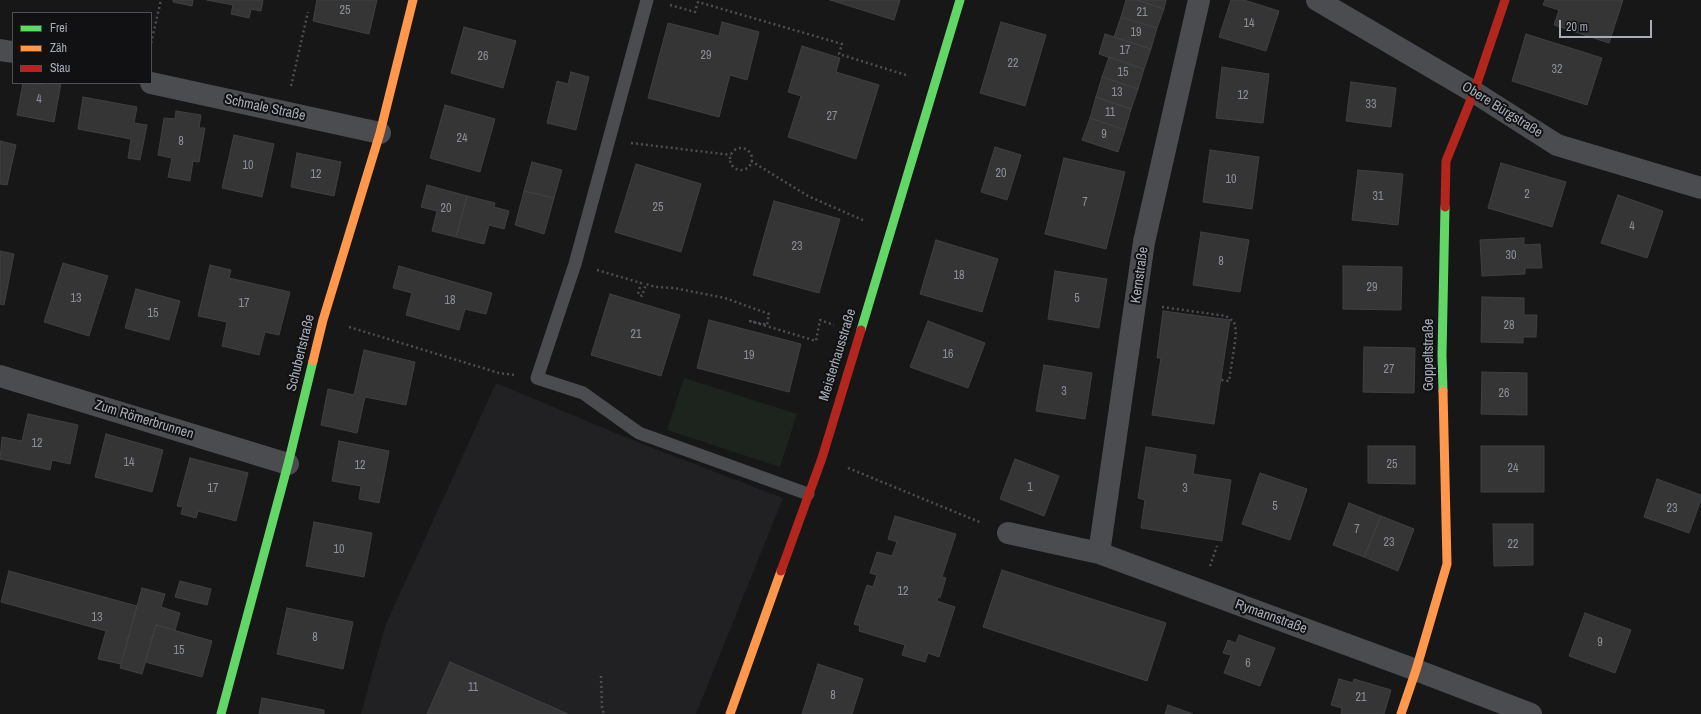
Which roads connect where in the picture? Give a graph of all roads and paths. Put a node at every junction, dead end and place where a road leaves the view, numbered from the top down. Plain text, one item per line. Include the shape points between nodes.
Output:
1 (161, 0) edge
2 (413, 0) edge
3 (647, 0) edge
4 (960, 0) edge
5 (1199, 0) edge
6 (1317, 0) edge
7 (1505, 0) edge
8 (665, 4) dead end
9 (308, 12) dead end
10 (152, 39) edge
11 (0, 50) edge
12 (12, 52) edge
13 (152, 82) edge
14 (935, 84) junction
15 (1474, 92) junction
16 (285, 112) junction
17 (380, 133) junction
18 (609, 140) junction
19 (731, 155) junction
20 (751, 161) junction
21 (1701, 188) edge
22 (890, 232) junction
23 (575, 264) junction
24 (1136, 303) junction
25 (324, 320) junction
26 (859, 332) junction
27 (0, 376) edge
28 (537, 378) junction
29 (1221, 380) dead end
30 (822, 458) junction
31 (288, 464) junction
32 (808, 494) junction
33 (1008, 533) joint
34 (1099, 554) junction
35 (1416, 670) junction
36 (601, 676) dead end
37 (221, 714) edge
38 (604, 714) edge
39 (730, 714) edge
40 (1401, 714) edge
41 (1531, 714) edge

1 - 10 path
2 - 17 street, Schubertstraße
3 - 18 lane
4 - 14 street, Meisterhausstraße
5 - 24 street, Kernstraße via 1144,242
6 - 15 street, Obere Bürgstraße
7 - 15 street, Goppeltstraße
8 - 14 path via 695,12 698,2 842,44 839,54
9 - 16 path
11 - 12 street
13 - 16 street, Schmale Straße
14 - 22 street, Meisterhausstraße
15 - 21 street, Obere Bürgstraße via 1557,145
15 - 35 street, Goppeltstraße via 1446,161 1442,355 1447,564
16 - 17 street, Schmale Straße
17 - 25 street, Schubertstraße
18 - 19 path
18 - 23 lane
19 - 20 path via 735,150 742,148 750,154
19 - 20 path via 732,165 738,169 747,167
20 - 22 path via 808,196
22 - 26 street, Meisterhausstraße
23 - 26 path via 641,283 638,294 642,296 646,284 725,298 770,314 766,326 750,321 816,341 820,320
23 - 28 lane
24 - 29 path via 1226,316 1231,319 1236,331 1232,363 1229,381
24 - 34 street, Kernstraße
25 - 28 path via 499,373
25 - 31 street, Schubertstraße
26 - 30 street, Meisterhausstraße
27 - 31 street, Zum Römerbrunnen
28 - 32 lane via 583,393 639,433
30 - 32 street, Meisterhausstraße
30 - 33 path
31 - 37 street, Schubertstraße
32 - 39 street, Meisterhausstraße
33 - 34 street, Rymannstraße
34 - 35 street, Rymannstraße
35 - 40 street, Goppeltstraße
35 - 41 street, Rymannstraße
36 - 38 path

